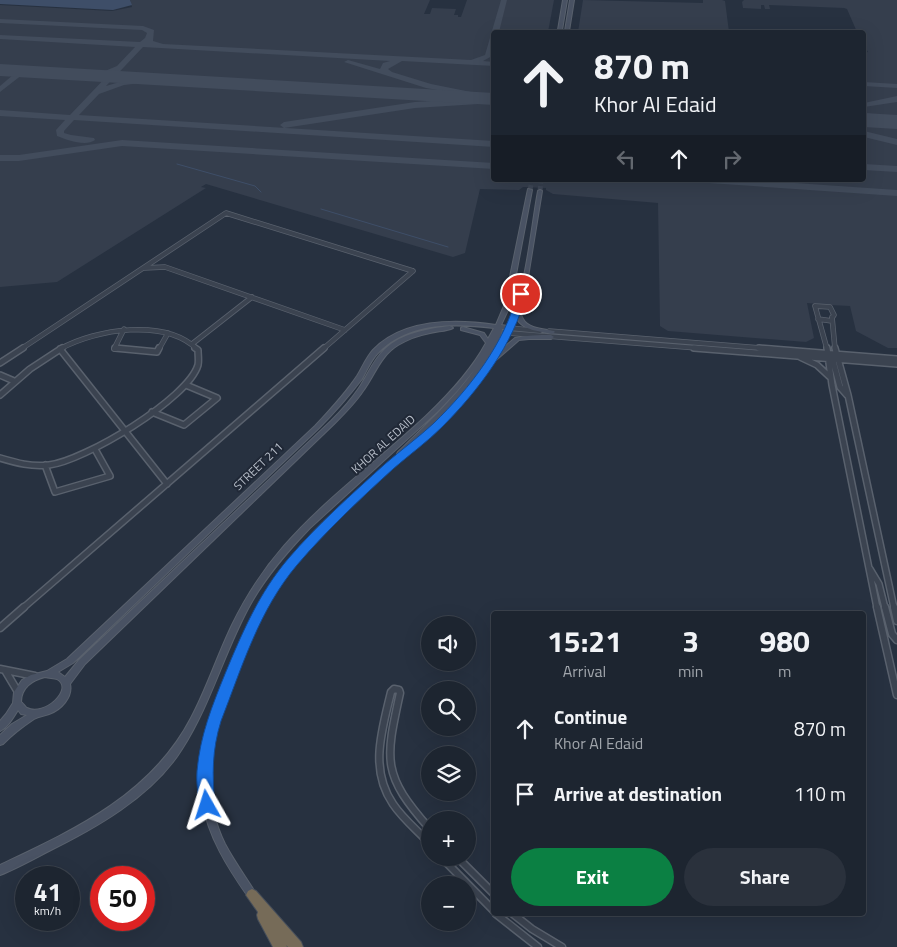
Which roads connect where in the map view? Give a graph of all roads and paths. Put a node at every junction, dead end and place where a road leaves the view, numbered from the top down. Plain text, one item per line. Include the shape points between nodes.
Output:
1 (565, 0) edge
2 (572, 0) edge
3 (560, 30) dead end
4 (567, 30) edge
5 (530, 190) tunnel mouth
6 (540, 191) tunnel mouth
7 (143, 268) junction
8 (252, 297) junction
9 (518, 306) junction
10 (818, 319) junction
11 (832, 320) junction
12 (124, 329) junction
13 (504, 329) junction
14 (345, 330) junction
15 (168, 333) junction
16 (552, 334) junction
17 (192, 344) junction
18 (489, 344) junction
19 (61, 349) junction
20 (795, 355) junction
21 (833, 357) junction
22 (897, 359) edge
23 (490, 362) junction
24 (0, 363) edge
25 (897, 364) edge
26 (0, 375) edge
27 (830, 377) junction
28 (14, 381) junction
29 (186, 385) junction
30 (0, 395) edge
31 (152, 412) junction
32 (126, 432) junction
33 (96, 451) junction
34 (0, 458) edge
35 (44, 465) junction
36 (390, 466) junction
37 (167, 484) junction
38 (870, 569) junction
39 (890, 589) junction
40 (897, 596) edge
41 (897, 621) edge
42 (0, 628) edge
43 (882, 629) junction
44 (895, 636) edge
45 (884, 641) junction
46 (3, 670) edge
47 (50, 673) junction
48 (35, 676) junction
49 (66, 682) junction
50 (18, 692) junction
51 (897, 695) edge
52 (17, 703) junction
53 (37, 714) junction
54 (0, 727) edge
55 (0, 741) edge
56 (421, 819) edge
57 (421, 835) edge
58 (450, 866) edge
59 (466, 866) edge
60 (0, 870) edge
61 (491, 891) edge
62 (252, 895) junction
63 (491, 908) edge
64 (499, 916) edge
65 (516, 916) edge
66 (280, 947) edge
67 (296, 947) edge
68 (538, 947) edge
69 (562, 947) edge

1 - 3 main road
2 - 4 main road
5 - 13 main road
6 - 9 main road, KHOR AL EDAID
7 - 8 street via 166,267
7 - 14 street via 226,213 413,271
7 - 24 street
8 - 14 street
8 - 17 street
9 - 13 main road, KHOR AL EDAID
9 - 16 main road via 518,318 524,324
10 - 11 street
10 - 11 street via 814,306 830,307 834,315
10 - 21 street
11 - 21 street
12 - 15 street
12 - 15 street via 114,349 157,352
12 - 19 street via 88,336
13 - 16 street
13 - 18 main road, KHOR AL EDAID
13 - 23 main road, KHOR AL EDAID
13 - 36 main road via 468,383
13 - 47 main road, STREET 211 via 459,324 431,326 406,333 385,344 317,427 70,661
14 - 37 street
15 - 17 street via 183,337
16 - 20 street
16 - 21 street
16 - 23 main road via 517,339
17 - 29 street via 200,364
18 - 49 main road, STREET 211 via 486,337 478,332 454,328 418,334 390,348 333,422 82,662
18 - 60 main road, KHOR AL EDAID via 455,390 428,419 317,517 280,556 243,610 184,740 159,771 123,803 77,833
19 - 28 street
19 - 32 street
20 - 21 street
20 - 27 street via 815,364
21 - 22 street
21 - 25 street
21 - 27 street
21 - 39 street via 848,395
23 - 36 main road, KHOR AL EDAID via 447,415
26 - 28 street
27 - 38 street
28 - 30 street
29 - 31 street
29 - 31 street via 217,398 184,425
31 - 32 street
32 - 33 street
32 - 37 street
33 - 35 street
33 - 35 street via 110,476 55,492
34 - 35 street
36 - 62 main road, KHOR AL EDAID via 324,528 273,588 252,624 209,737 204,773 205,795 215,835 234,872
37 - 42 street
38 - 43 street
38 - 44 street via 879,584
39 - 40 street
39 - 41 street
43 - 44 street
43 - 45 street
44 - 45 street
45 - 51 street
46 - 48 street
46 - 50 street
47 - 48 main road
47 - 49 main road
48 - 50 main road via 26,681
49 - 53 main road via 66,692 60,704
50 - 52 main road
52 - 53 main road via 24,711
52 - 54 main road
53 - 55 main road via 19,724
56 - 57 street via 403,800 390,770 389,750 400,693 394,689 378,749 379,775 392,804
58 - 63 street
59 - 61 street
62 - 66 highway
62 - 67 highway
64 - 68 street
65 - 69 street

